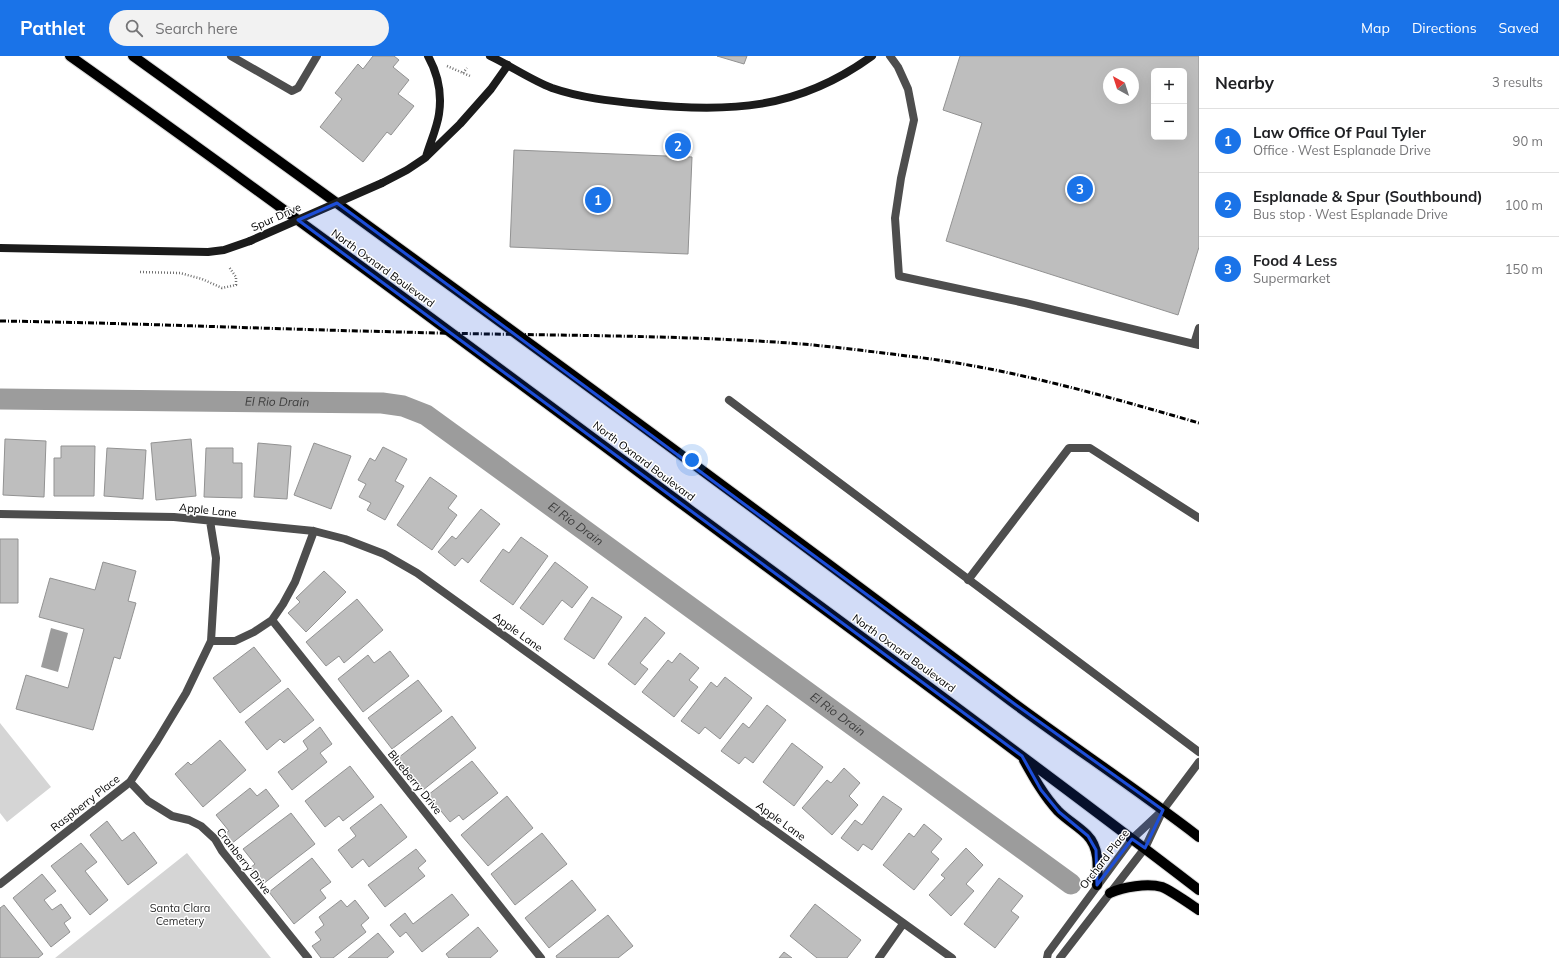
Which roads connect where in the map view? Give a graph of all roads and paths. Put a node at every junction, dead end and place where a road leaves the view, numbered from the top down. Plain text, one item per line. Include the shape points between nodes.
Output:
1 (70, 56) edge
2 (133, 56) edge
3 (231, 56) edge
4 (317, 56) edge
5 (428, 56) edge
6 (490, 56) edge
7 (872, 56) edge
8 (890, 56) edge
9 (446, 65) dead end
10 (508, 65) junction
11 (467, 68) dead end
12 (463, 73) junction
13 (470, 76) dead end
14 (426, 158) junction
15 (0, 248) edge
16 (229, 267) dead end
17 (140, 272) dead end
18 (1199, 328) edge
19 (1197, 344) edge
20 (729, 400) dead end
21 (0, 514) edge
22 (1199, 518) edge
23 (210, 521) junction
24 (314, 531) junction
25 (968, 580) junction
26 (272, 620) junction
27 (211, 640) junction
28 (1199, 752) edge
29 (1022, 756) junction
30 (1199, 762) edge
31 (130, 782) junction
32 (1163, 810) junction
33 (1199, 837) edge
34 (1132, 839) junction
35 (1145, 848) junction
36 (0, 884) edge
37 (1097, 885) junction
38 (1199, 890) edge
39 (1110, 893) junction
40 (1199, 910) edge
41 (903, 924) junction
42 (308, 958) edge
43 (541, 958) edge
44 (879, 958) edge
45 (952, 958) edge
46 (1047, 958) edge
47 (1060, 958) edge

1 - 29 main road, North Oxnard Boulevard via 232,171
2 - 32 main road via 556,362 1016,705
3 - 4 street via 292,91 298,88
5 - 14 street via 433,64 439,87 439,115
6 - 10 street
7 - 10 street via 852,71 821,87 773,102 727,108 671,107 606,101 551,88
8 - 19 street via 908,89 914,120 895,218 899,276
9 - 12 path
10 - 14 street, Spur Drive via 491,89
11 - 12 path
12 - 13 path
14 - 15 street, Spur Drive, bridge via 382,183 224,250 208,252
16 - 17 path via 236,277 236,285 222,288 180,273
18 - 19 street
20 - 25 street
21 - 23 street, Apple Lane via 174,517
22 - 25 street via 1090,448 1069,448
23 - 24 street, Apple Lane
23 - 27 street, Raspberry Place via 216,558
24 - 26 street via 295,582
24 - 41 street, Apple Lane via 345,539 384,554 417,572
25 - 28 street
26 - 27 street via 235,641
26 - 43 street, Blueberry Drive
27 - 31 street, Raspberry Place via 186,693
29 - 34 main road, North Oxnard Boulevard
29 - 37 main road via 1041,790 1059,812 1088,836 1096,850
30 - 32 street
31 - 36 street, Raspberry Place
31 - 42 street, Cranberry Drive via 148,801 172,816 202,826
32 - 33 main road
32 - 34 street, Orchard Place
32 - 35 street
34 - 35 main road, North Oxnard Boulevard
34 - 37 street, Orchard Place
35 - 38 main road, North Oxnard Boulevard
35 - 39 street
37 - 46 street, Orchard Place via 1048,953
39 - 40 main road via 1137,885 1162,887
39 - 47 street
41 - 44 street
41 - 45 street, Apple Lane

